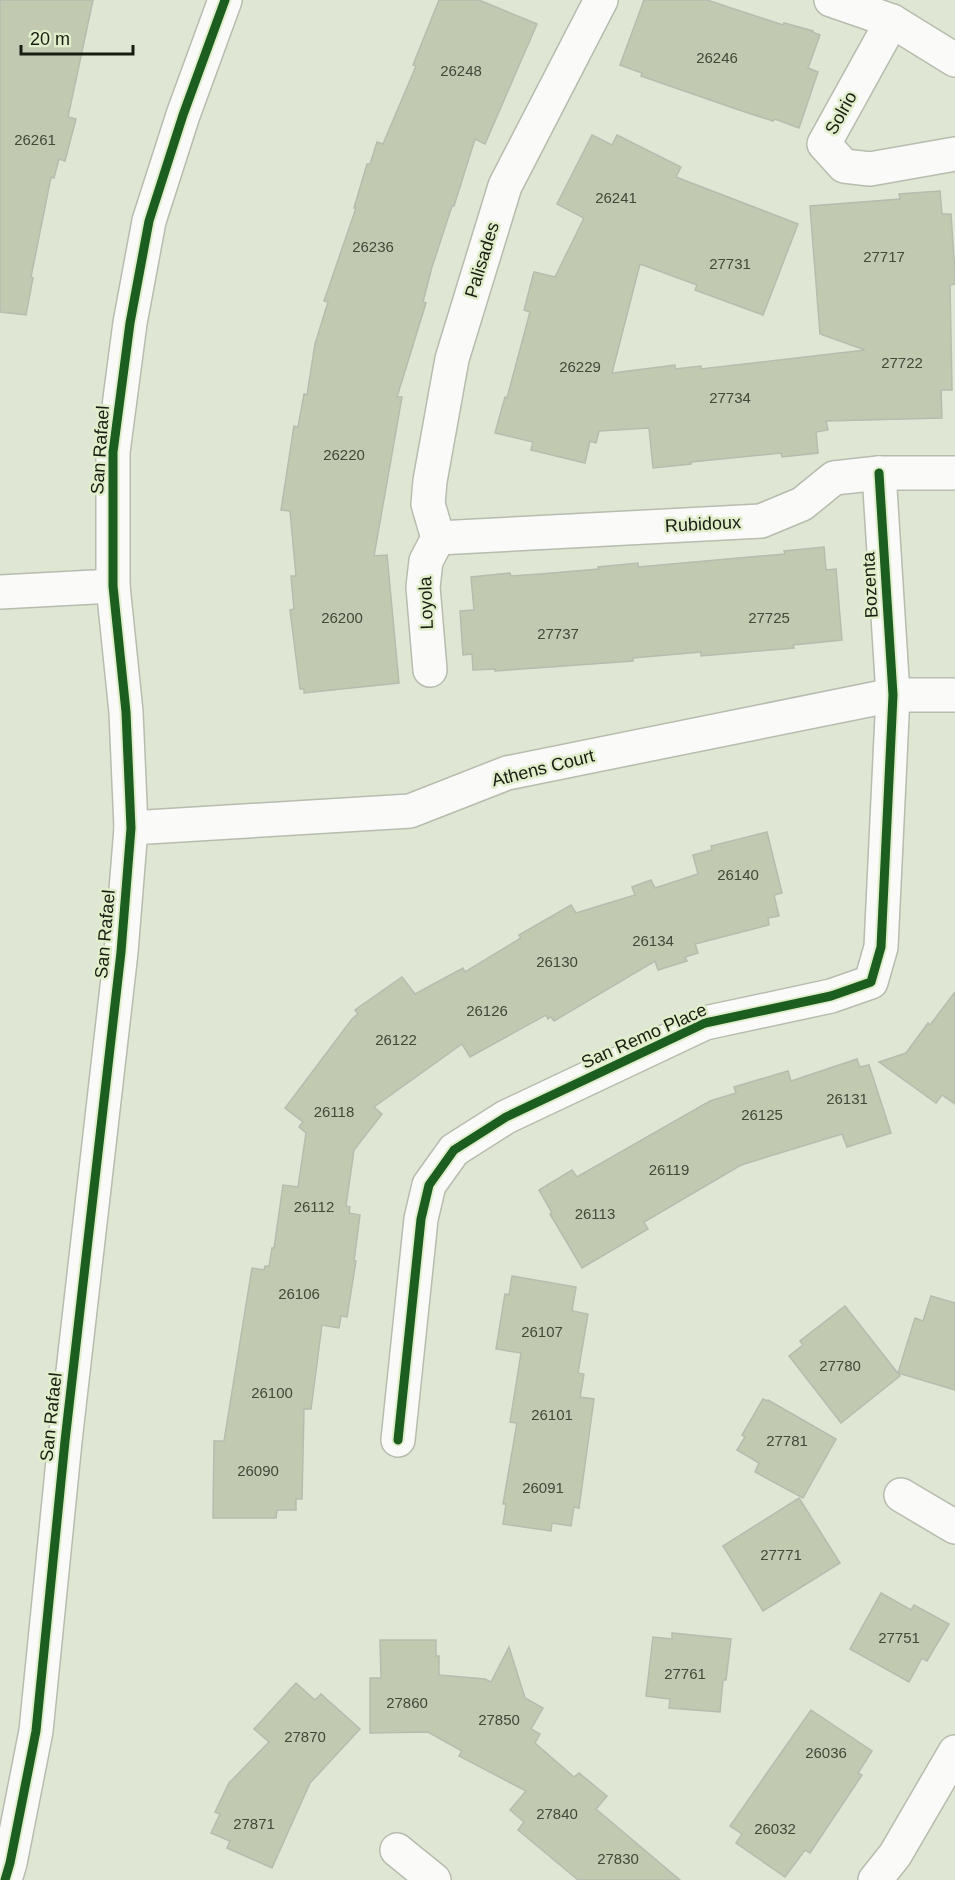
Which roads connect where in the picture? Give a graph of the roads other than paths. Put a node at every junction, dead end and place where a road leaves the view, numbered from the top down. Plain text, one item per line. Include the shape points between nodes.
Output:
1 (225, 0) edge
2 (601, 0) edge
3 (831, 0) edge
4 (892, 21) junction
5 (955, 60) edge
6 (955, 154) edge
7 (879, 473) junction
8 (955, 473) edge
9 (438, 538) junction
10 (113, 586) junction
11 (0, 592) edge
12 (430, 670) dead end
13 (892, 695) junction
14 (955, 695) edge
15 (131, 828) junction
16 (398, 1440) dead end
17 (901, 1494) dead end
18 (955, 1527) edge
19 (955, 1752) edge
20 (398, 1850) dead end
21 (5, 1880) edge
22 (434, 1880) edge
23 (875, 1880) edge

1 - 10 street, San Rafael via 148,221 113,452
2 - 9 street, Palisades via 505,186 452,359 428,504
3 - 4 street
4 - 5 street
4 - 6 street, Solrio via 824,144 844,166 870,169
7 - 8 street, Rubidoux
7 - 9 street, Rubidoux via 834,478 802,504 761,521
7 - 13 street, Bozenta
9 - 12 street, Loyola via 426,561 423,587
10 - 11 street
10 - 15 street, San Rafael via 126,712
13 - 14 street, Athens Court
13 - 15 street, Athens Court via 507,773 410,811
13 - 16 street, San Remo Place via 881,947 871,982 831,996 705,1023 506,1117 454,1150 429,1185 421,1219
15 - 21 street, San Rafael via 121,952 36,1731
17 - 18 street
19 - 23 street via 896,1855
20 - 22 street

